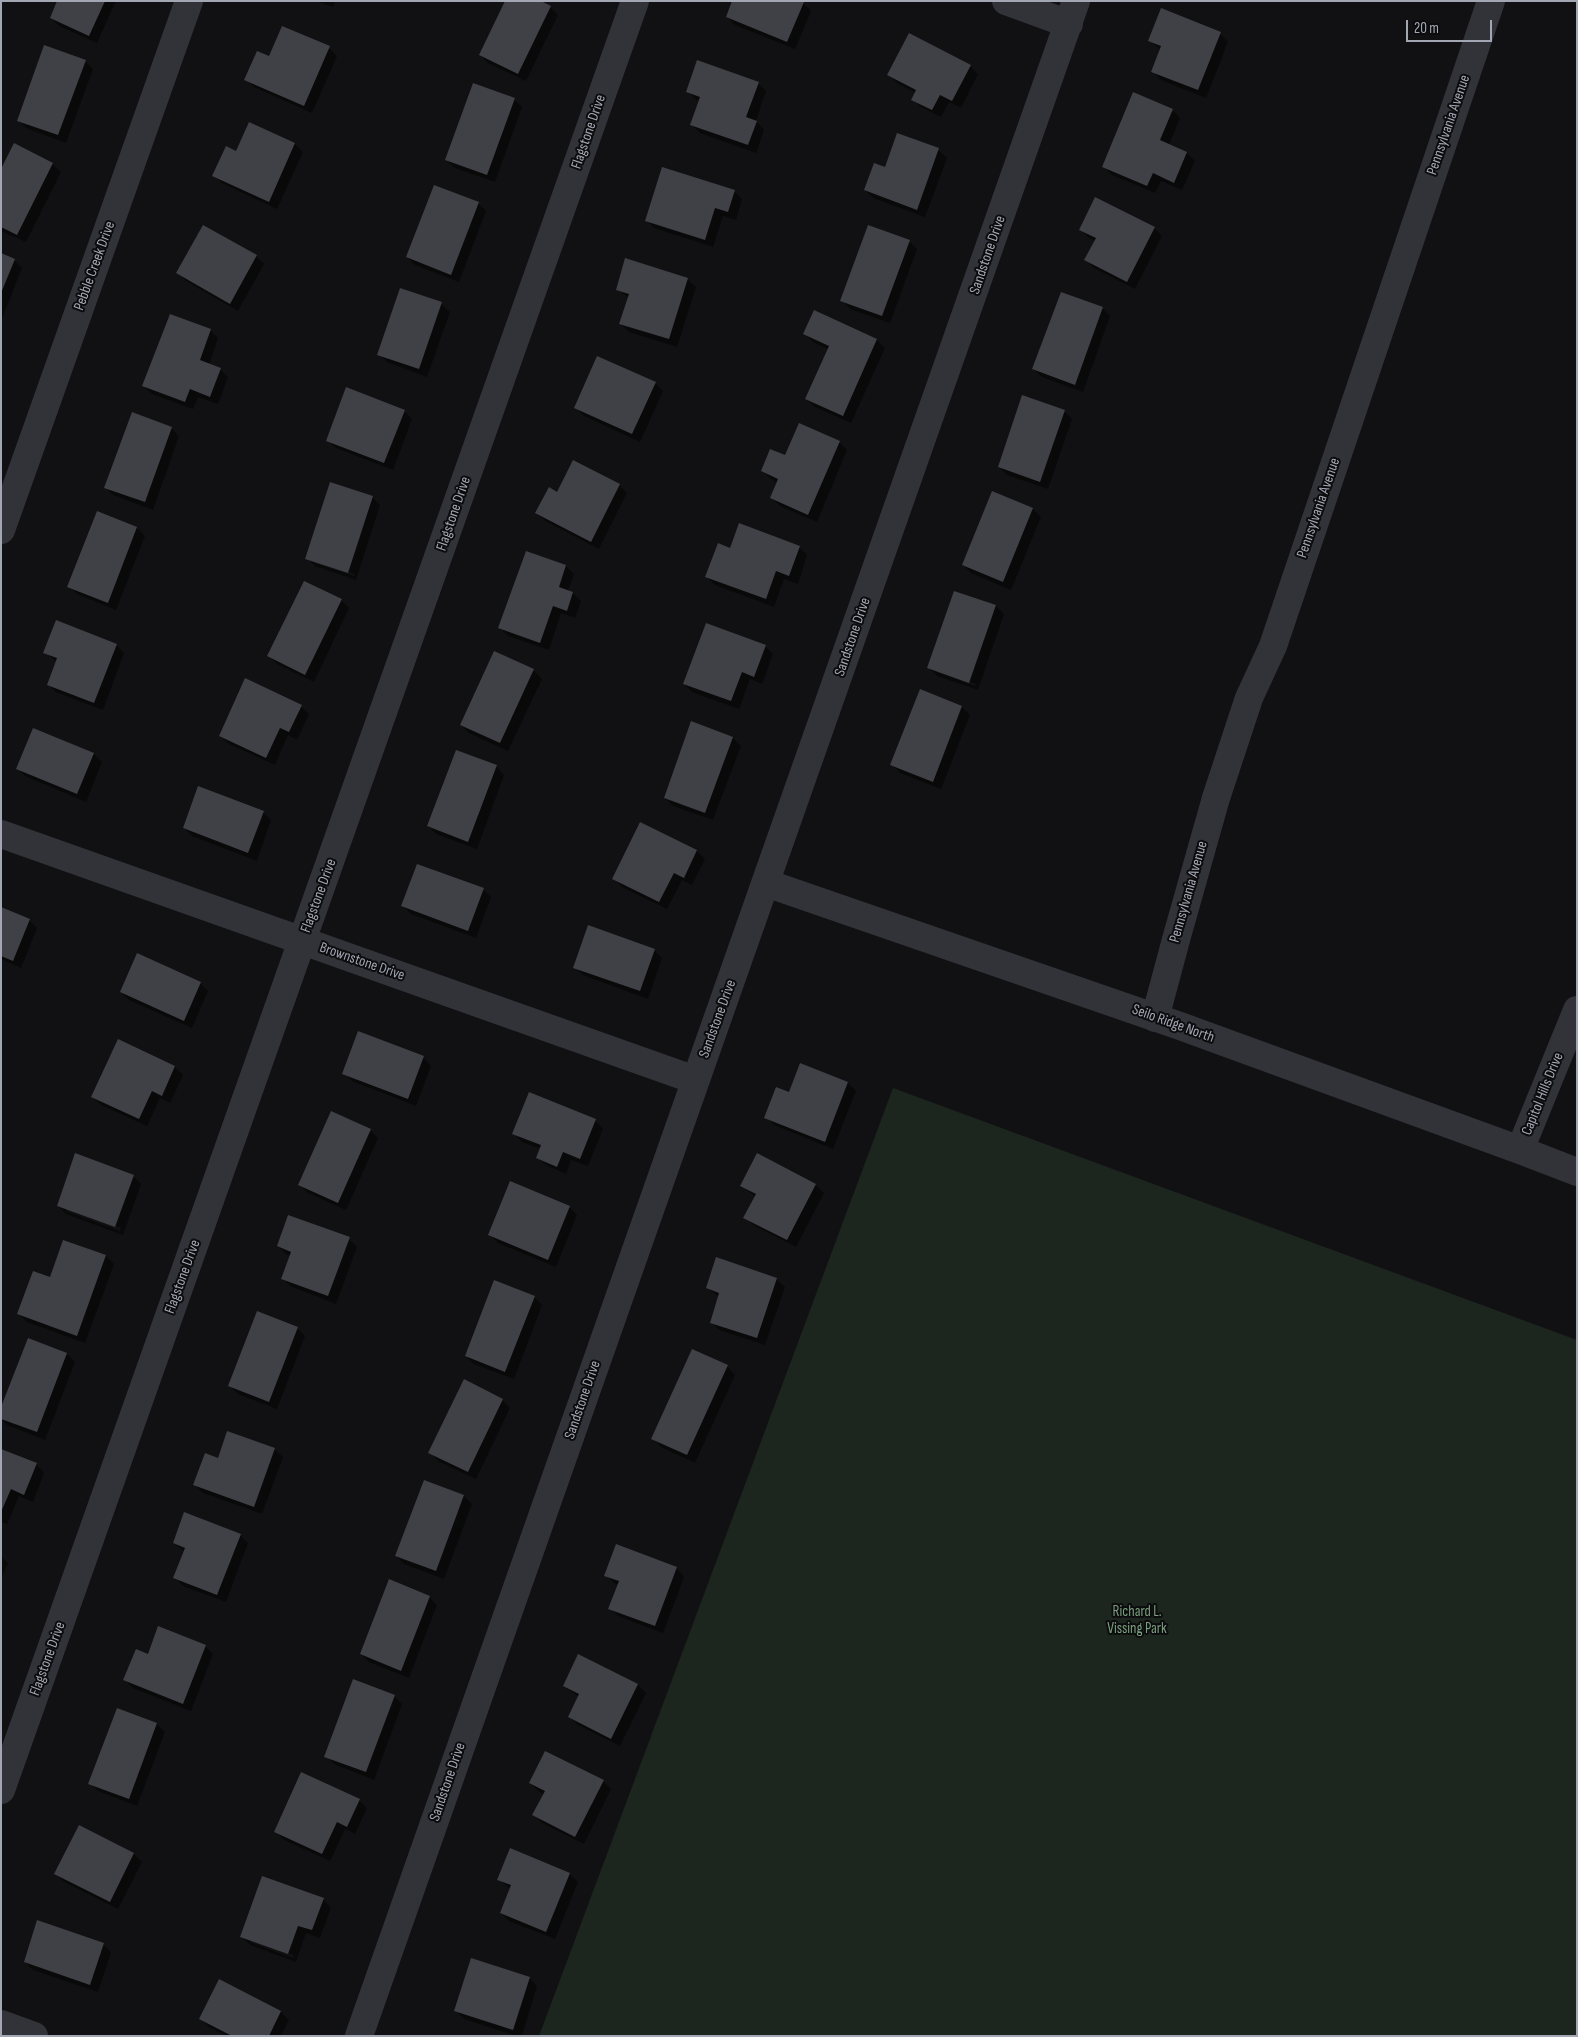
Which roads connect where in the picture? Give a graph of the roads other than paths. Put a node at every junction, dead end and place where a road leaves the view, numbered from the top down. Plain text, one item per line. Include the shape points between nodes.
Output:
1 (189, 1) edge
2 (635, 1) edge
3 (1006, 1) edge
4 (1491, 1) edge
5 (1072, 13) edge
6 (1, 530) edge
7 (1, 834) edge
8 (766, 883) junction
9 (303, 942) junction
10 (1577, 1010) edge
11 (1155, 1018) junction
12 (695, 1080) junction
13 (1520, 1150) junction
14 (1577, 1172) edge
15 (1, 1790) edge
16 (1, 2024) edge
17 (34, 2036) edge
18 (359, 2036) edge

1 - 6 street, Pebble Creek Drive
2 - 9 street, Flagstone Drive
3 - 5 street
4 - 11 street, Pennsylvania Avenue via 1273,646 1249,698 1211,816
5 - 8 street, Sandstone Drive
7 - 9 street, Brownstone Drive
8 - 11 street, Seilo Ridge North
8 - 12 street, Sandstone Drive
9 - 12 street, Brownstone Drive
9 - 15 street, Flagstone Drive
10 - 13 street, Capitol Hills Drive
11 - 13 street, Seilo Ridge North
12 - 18 street, Sandstone Drive
13 - 14 street, Seilo Ridge North
16 - 17 street

